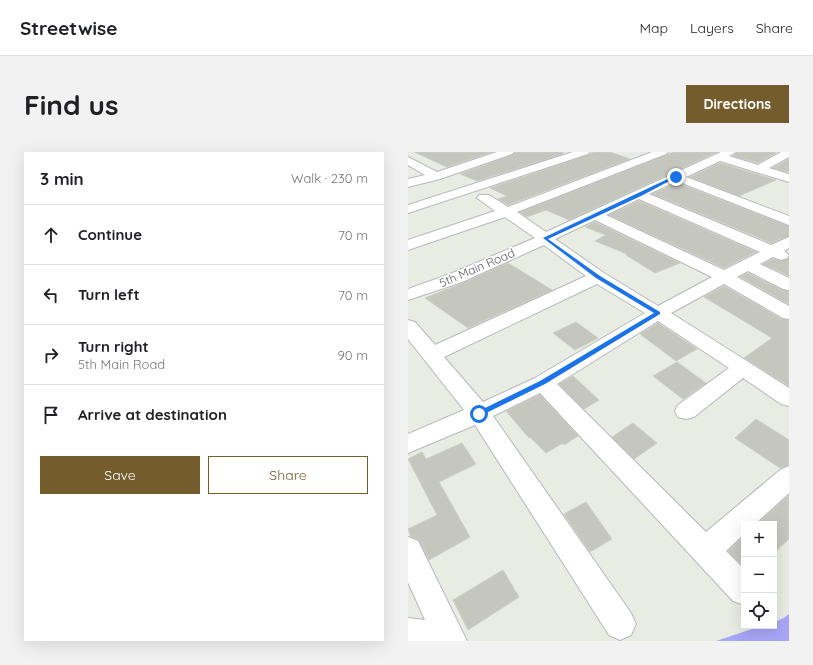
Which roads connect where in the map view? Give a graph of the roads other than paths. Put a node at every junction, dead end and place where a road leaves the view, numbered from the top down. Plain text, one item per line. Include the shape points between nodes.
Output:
1 (584, 152) edge
2 (637, 152) edge
3 (789, 152) edge
4 (419, 154) dead end
5 (724, 154) edge
6 (505, 155) edge
7 (659, 157) edge
8 (408, 159) edge
9 (759, 169) junction
10 (677, 171) junction
11 (436, 176) junction
12 (789, 178) edge
13 (408, 183) edge
14 (640, 195) junction
15 (484, 198) dead end
16 (408, 209) edge
17 (506, 212) junction
18 (596, 215) junction
19 (789, 221) edge
20 (546, 239) junction
21 (408, 245) edge
22 (784, 251) edge
23 (748, 264) junction
24 (723, 276) junction
25 (598, 277) junction
26 (789, 285) edge
27 (408, 295) edge
28 (658, 313) junction
29 (789, 314) edge
30 (408, 326) edge
31 (431, 355) junction
32 (743, 368) junction
33 (542, 382) junction
34 (789, 398) edge
35 (686, 411) dead end
36 (479, 414) junction
37 (408, 444) edge
38 (789, 477) edge
39 (408, 550) edge
40 (705, 550) junction
41 (741, 587) edge
42 (620, 624) dead end
43 (408, 634) edge
44 (451, 640) edge

1 - 16 street
2 - 7 street
3 - 9 street
4 - 8 street
5 - 9 street
5 - 10 street, 5th Main Road via 692,170
6 - 11 street
7 - 17 street
8 - 11 street
9 - 12 street
10 - 14 street, 5th Main Road
10 - 19 street
11 - 13 street
14 - 18 street, 5th Main Road
14 - 22 street
15 - 17 street
17 - 20 street
17 - 21 street
18 - 20 street, 5th Main Road
18 - 24 street
20 - 25 street
20 - 27 street, 5th Main Road via 456,278
22 - 23 street
23 - 24 street
23 - 26 street
24 - 28 street
24 - 29 street
25 - 28 street
25 - 31 street
28 - 32 street
28 - 33 street
30 - 31 street
31 - 36 street
32 - 34 street
32 - 35 street
33 - 36 street
33 - 40 street
36 - 37 street
36 - 42 street
38 - 40 street
39 - 44 street
40 - 41 street
43 - 44 street

